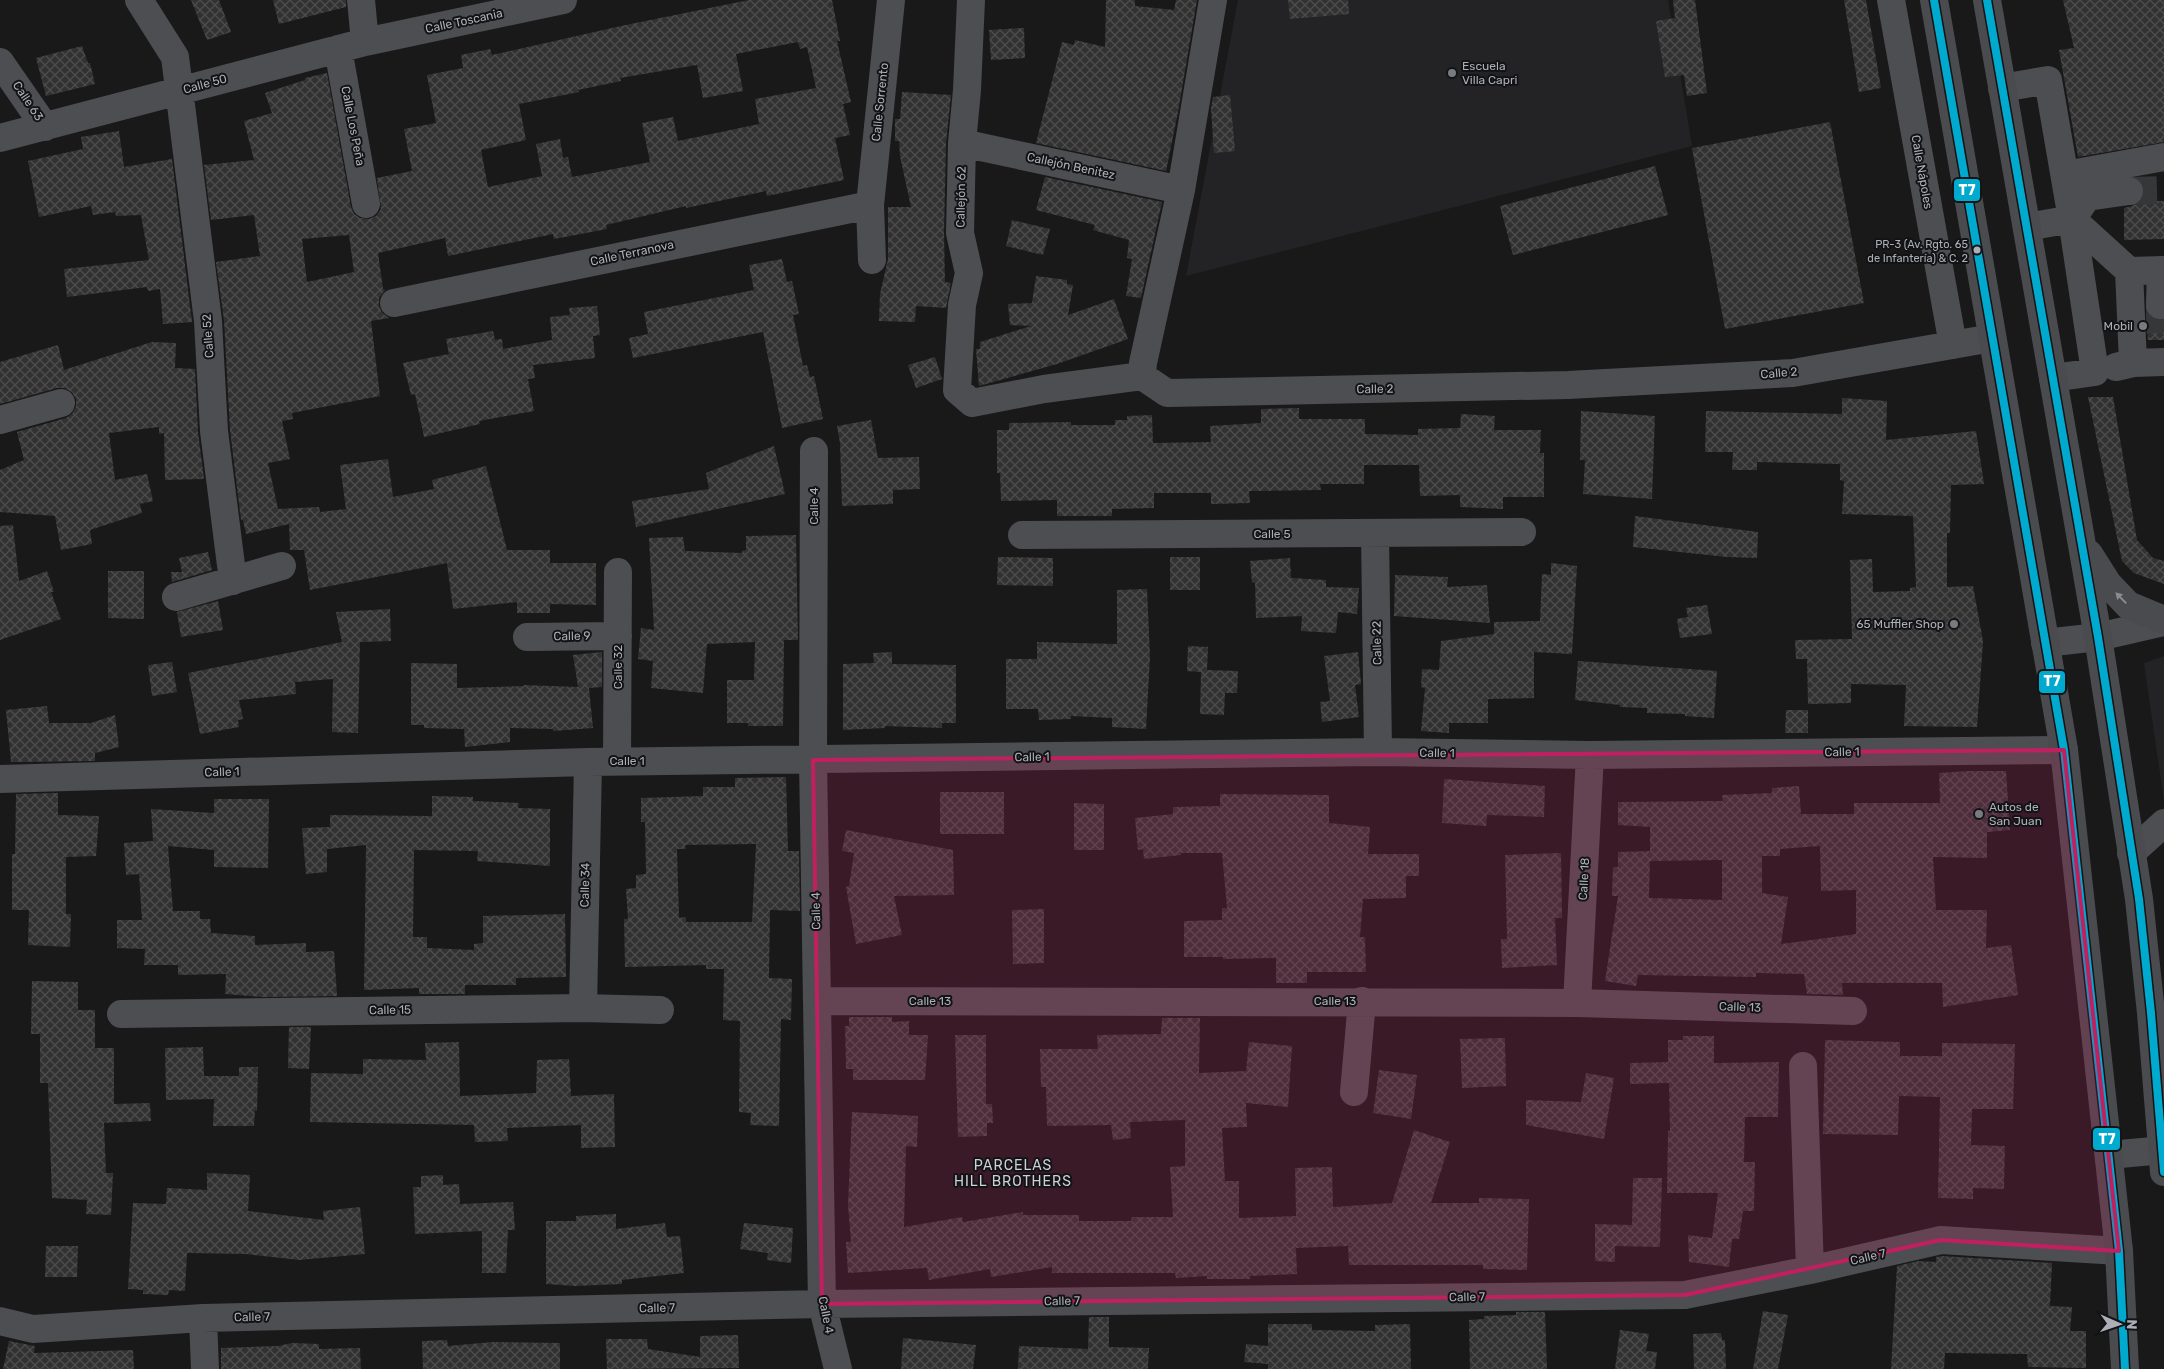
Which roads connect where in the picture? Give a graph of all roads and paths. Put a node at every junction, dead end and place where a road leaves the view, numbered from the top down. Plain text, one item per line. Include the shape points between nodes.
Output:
1 (139, 0) edge
2 (361, 0) edge
3 (563, 0) edge
4 (891, 0) edge
5 (970, 0) edge
6 (1213, 0) edge
7 (1890, 0) edge
8 (1934, 0) edge
9 (1987, 0) edge
10 (365, 42) junction
11 (338, 49) junction
12 (0, 62) edge
13 (2002, 88) junction
14 (181, 91) junction
15 (45, 126) junction
16 (0, 138) edge
17 (962, 143) junction
18 (2164, 157) edge
19 (2065, 175) junction
20 (1181, 190) junction
21 (2129, 191) tunnel mouth
22 (366, 204) dead end
23 (870, 205) junction
24 (2072, 219) junction
25 (2026, 227) junction
26 (872, 260) dead end
27 (2162, 270) edge
28 (2129, 271) junction
29 (394, 303) dead end
30 (2160, 305) dead end
31 (1992, 338) junction
32 (1953, 344) junction
33 (2162, 355) edge
34 (2133, 363) junction
35 (2095, 372) junction
36 (1142, 376) junction
37 (2053, 378) junction
38 (61, 403) dead end
39 (0, 420) edge
40 (814, 451) dead end
41 (1522, 532) dead end
42 (1375, 534) junction
43 (1022, 535) dead end
44 (2082, 543) junction
45 (282, 566) dead end
46 (618, 572) dead end
47 (233, 581) junction
48 (176, 597) dead end
49 (2164, 621) edge
50 (618, 636) junction
51 (527, 637) dead end
52 (2098, 637) junction
53 (2046, 643) junction
54 (2064, 750) junction
55 (1378, 752) junction
56 (1590, 755) junction
57 (813, 760) junction
58 (588, 762) junction
59 (617, 762) junction
60 (0, 779) edge
61 (2164, 824) edge
62 (2131, 853) junction
63 (817, 1001) junction
64 (1362, 1001) junction
65 (1577, 1003) junction
66 (583, 1008) junction
67 (660, 1010) dead end
68 (1853, 1011) dead end
69 (2158, 1012) edge
70 (120, 1014) dead end
71 (1803, 1066) dead end
72 (1354, 1092) dead end
73 (2109, 1155) junction
74 (2163, 1158) edge
75 (2119, 1251) junction
76 (1810, 1270) junction
77 (822, 1304) junction
78 (204, 1318) junction
79 (0, 1320) edge
80 (205, 1369) edge
81 (838, 1369) edge
82 (2125, 1369) edge

1 - 14 street, Calle 52 via 175,57
2 - 10 street
3 - 10 street, Calle Toscania
4 - 23 street, Calle Sorrento
5 - 17 street, Callejón 62
6 - 20 street
7 - 32 street, Calle Nápoles
8 - 31 highway
9 - 13 highway
10 - 11 street, Calle 50
11 - 14 street, Calle 50
11 - 22 street, Calle Los Peña
12 - 15 street, Calle 63
13 - 19 street via 2048,80
13 - 25 highway
14 - 15 street, Calle 50
14 - 47 street, Calle 52 via 208,321 214,431
15 - 16 street, Calle 63
17 - 20 street, Callejón Benitez
17 - 36 street, Callejón 62 via 960,233 969,273 962,305 957,390 972,403 1044,389
18 - 19 street
19 - 24 street
20 - 36 street
21 - 24 street via 2087,198
23 - 26 street, Calle Sorrento
23 - 29 street, Calle Terranova
24 - 25 street
24 - 28 street
24 - 35 street
25 - 37 highway
27 - 28 street
27 - 30 street
28 - 34 street
31 - 32 street, Calle 2
31 - 53 highway
32 - 36 street, Calle 2 via 1793,373 1568,386 1167,393
33 - 34 street
34 - 35 street
35 - 37 street
37 - 44 highway
38 - 39 street
40 - 57 street, Calle 4
41 - 42 street, Calle 5
42 - 43 street, Calle 5
42 - 55 street, Calle 22
49 -> 44 highway via 2128,605 2108,584
44 - 52 highway
45 - 47 street
46 - 50 street, Calle 32
47 - 48 street
49 - 52 street
50 - 51 street, Calle 9
50 - 59 street, Calle 32
52 - 53 street
52 - 62 highway
53 - 54 highway
54 - 56 street, Calle 1
54 - 73 highway
55 - 56 street, Calle 1
55 - 57 street, Calle 1
56 - 65 street, Calle 18
57 - 59 street, Calle 1
57 - 63 street, Calle 4
58 - 59 street, Calle 1
58 - 60 street, Calle 1
58 - 66 street, Calle 34
61 - 62 street
62 - 69 highway
63 - 64 street, Calle 13
63 - 77 street, Calle 4
64 - 65 street, Calle 13
64 - 72 street
65 - 68 street, Calle 13
66 - 67 street, Calle 15
66 - 70 street, Calle 15
69 - 74 highway
71 - 76 street
73 - 74 street
73 - 75 highway
75 - 76 street, Calle 7 via 1941,1240
75 - 82 highway
76 - 77 street, Calle 7 via 1685,1295
77 - 78 street, Calle 7
77 - 81 street, Calle 4
78 - 79 street, Calle 7 via 33,1329
78 - 80 street

